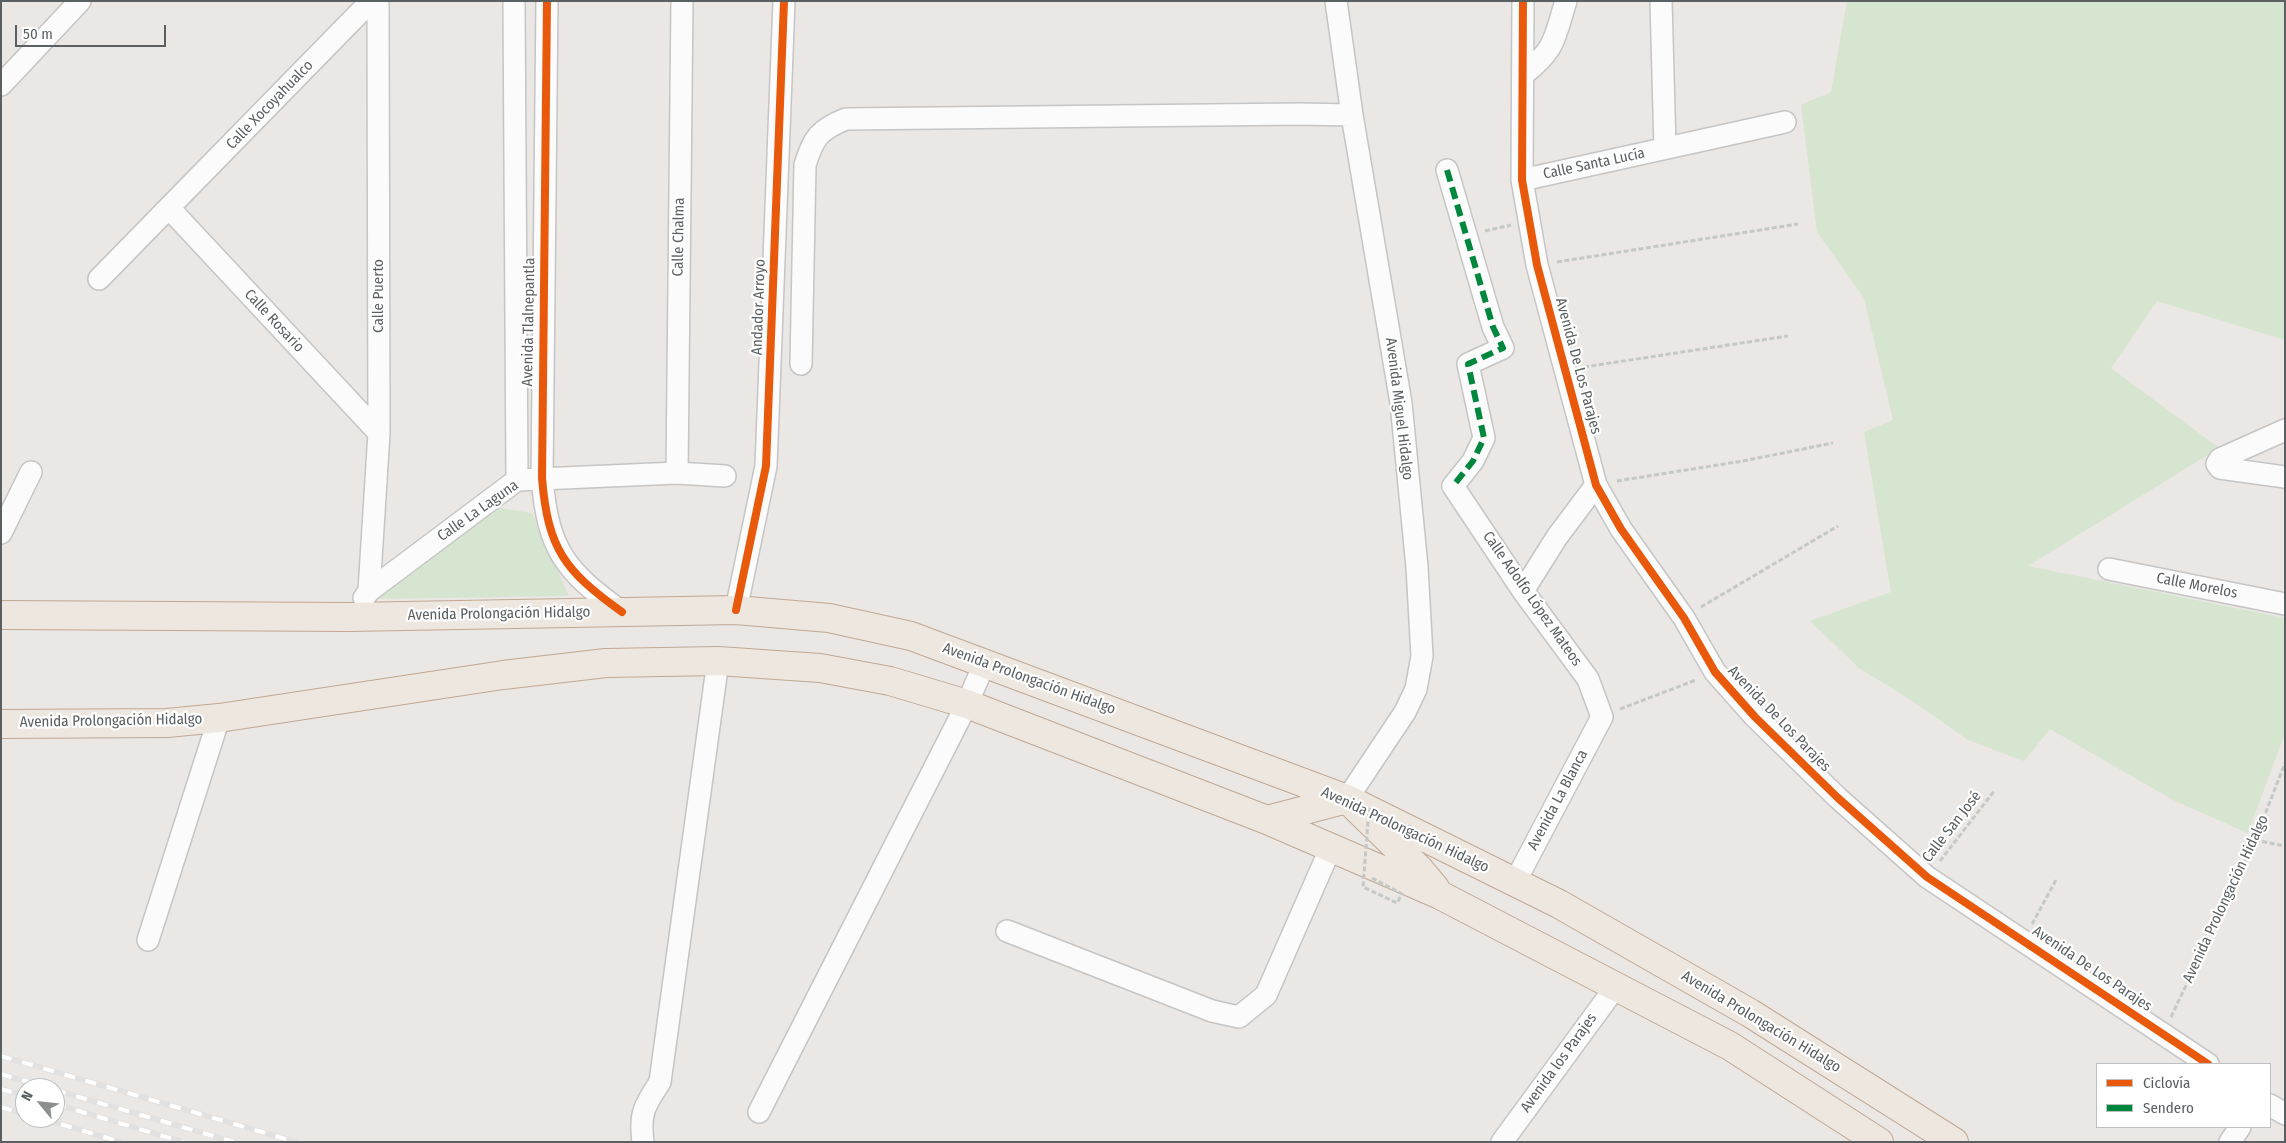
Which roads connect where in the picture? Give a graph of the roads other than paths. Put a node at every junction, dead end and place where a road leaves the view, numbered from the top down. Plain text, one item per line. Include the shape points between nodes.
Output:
1 (80, 1) edge
2 (371, 1) edge
3 (378, 1) edge
4 (514, 1) edge
5 (547, 1) edge
6 (682, 1) edge
7 (784, 1) edge
8 (1336, 1) edge
9 (1522, 1) edge
10 (1566, 1) edge
11 (1661, 1) edge
12 (1524, 74) junction
13 (3, 78) edge
14 (1352, 115) junction
15 (1785, 122) dead end
16 (1665, 148) junction
17 (1446, 170) dead end
18 (1522, 180) junction
19 (169, 208) junction
20 (99, 279) dead end
21 (801, 364) dead end
22 (2285, 430) edge
23 (380, 433) junction
24 (31, 472) dead end
25 (677, 473) junction
26 (725, 476) dead end
27 (2285, 477) edge
28 (542, 478) junction
29 (517, 480) junction
30 (1596, 485) junction
31 (1, 533) edge
32 (2109, 569) dead end
33 (369, 591) junction
34 (1523, 591) junction
35 (1, 594) edge
36 (2285, 604) edge
37 (736, 610) junction
38 (622, 612) junction
39 (1, 614) edge
40 (32, 614) junction
41 (349, 617) junction
42 (718, 661) junction
43 (985, 662) junction
44 (967, 704) junction
45 (1602, 717) joint
46 (219, 718) junction
47 (1, 724) edge
48 (1347, 799) junction
49 (1266, 820) junction
50 (1331, 847) junction
51 (1515, 882) junction
52 (1440, 894) junction
53 (1006, 931) dead end
54 (148, 940) dead end
55 (1617, 985) junction
56 (1750, 1013) junction
57 (1730, 1046) junction
58 (2207, 1063) edge
59 (2271, 1106) edge
60 (760, 1112) dead end
61 (2285, 1114) edge
62 (2239, 1128) edge
63 (643, 1142) edge
64 (1502, 1142) edge
65 (1879, 1142) edge
66 (1954, 1142) edge
67 (2230, 1142) edge

1 - 13 street
2 - 19 street, Calle Xocoyahualco
3 - 23 street, Calle Puerto
4 - 29 street, Avenida Tlalnepantla
5 - 28 street, Avenida Tlalnepantla
6 - 25 street, Calle Chalma
7 - 37 street, Andador Arroyo via 766,466
8 - 14 street, Avenida Miguel Hidalgo
9 - 12 street, Avenida De Los Parajes
10 - 12 street via 1550,50
11 - 16 street
12 - 18 street, Avenida De Los Parajes
14 - 21 street via 846,119 828,126 811,143 805,165
14 - 48 street, Avenida Miguel Hidalgo via 1401,402 1422,656 1416,689 1405,712
15 - 16 street, Calle Santa Lucía
16 - 18 street, Calle Santa Lucía
17 - 34 street, Calle Adolfo López Mateos via 1493,327 1504,348 1468,364 1484,438 1473,461 1453,486
18 - 30 street, Avenida De Los Parajes via 1537,265
19 - 20 street, Calle Xocoyahualco
19 - 23 street, Calle Rosario
22 - 27 street via 2220,459 2216,464 2220,468
23 - 33 street, Calle Puerto
24 - 31 street
25 - 26 street, Calle La Laguna
25 - 28 street, Calle La Laguna
28 - 29 street, Calle La Laguna
28 - 38 street, Avenida Tlalnepantla via 544,508 556,546 566,563 590,589
29 - 33 street, Calle La Laguna
30 - 34 street
30 - 58 street, Avenida De Los Parajes via 1621,529 1684,618 1715,672 1755,717 1831,791 1927,877
32 - 36 street, Calle Morelos
33 - 41 street, Calle La Laguna
34 - 45 street, Calle Adolfo López Mateos via 1588,679
35 - 40 highway
37 - 38 highway, Avenida Prolongación Hidalgo
37 - 43 highway, Avenida Prolongación Hidalgo via 838,620 911,636
38 - 41 highway, Avenida Prolongación Hidalgo
39 - 40 highway, Avenida Prolongación Hidalgo
40 - 41 highway, Avenida Prolongación Hidalgo
42 - 44 highway, Avenida Prolongación Hidalgo via 820,668 890,680
42 - 46 highway, Avenida Prolongación Hidalgo via 606,663 503,675
42 - 63 street via 660,1082 640,1122
43 - 44 street
43 - 48 highway, Avenida Prolongación Hidalgo
44 - 49 highway, Avenida Prolongación Hidalgo
44 - 60 street
45 - 51 street, Avenida La Blanca
46 - 47 highway, Avenida Prolongación Hidalgo via 167,723
46 - 54 street
48 - 49 highway
48 - 51 highway, Avenida Prolongación Hidalgo
48 - 52 highway
49 - 50 highway, Avenida Prolongación Hidalgo
50 - 52 highway, Avenida Prolongación Hidalgo
50 - 53 street via 1266,995 1239,1017 1212,1011
51 - 56 highway, Avenida Prolongación Hidalgo
52 - 55 highway, Avenida Prolongación Hidalgo
55 - 57 highway, Avenida Prolongación Hidalgo
55 - 64 street, Avenida los Parajes
56 - 57 highway
56 - 66 highway, Avenida Prolongación Hidalgo
57 - 65 highway, Avenida Prolongación Hidalgo
59 - 61 street
62 - 67 street

